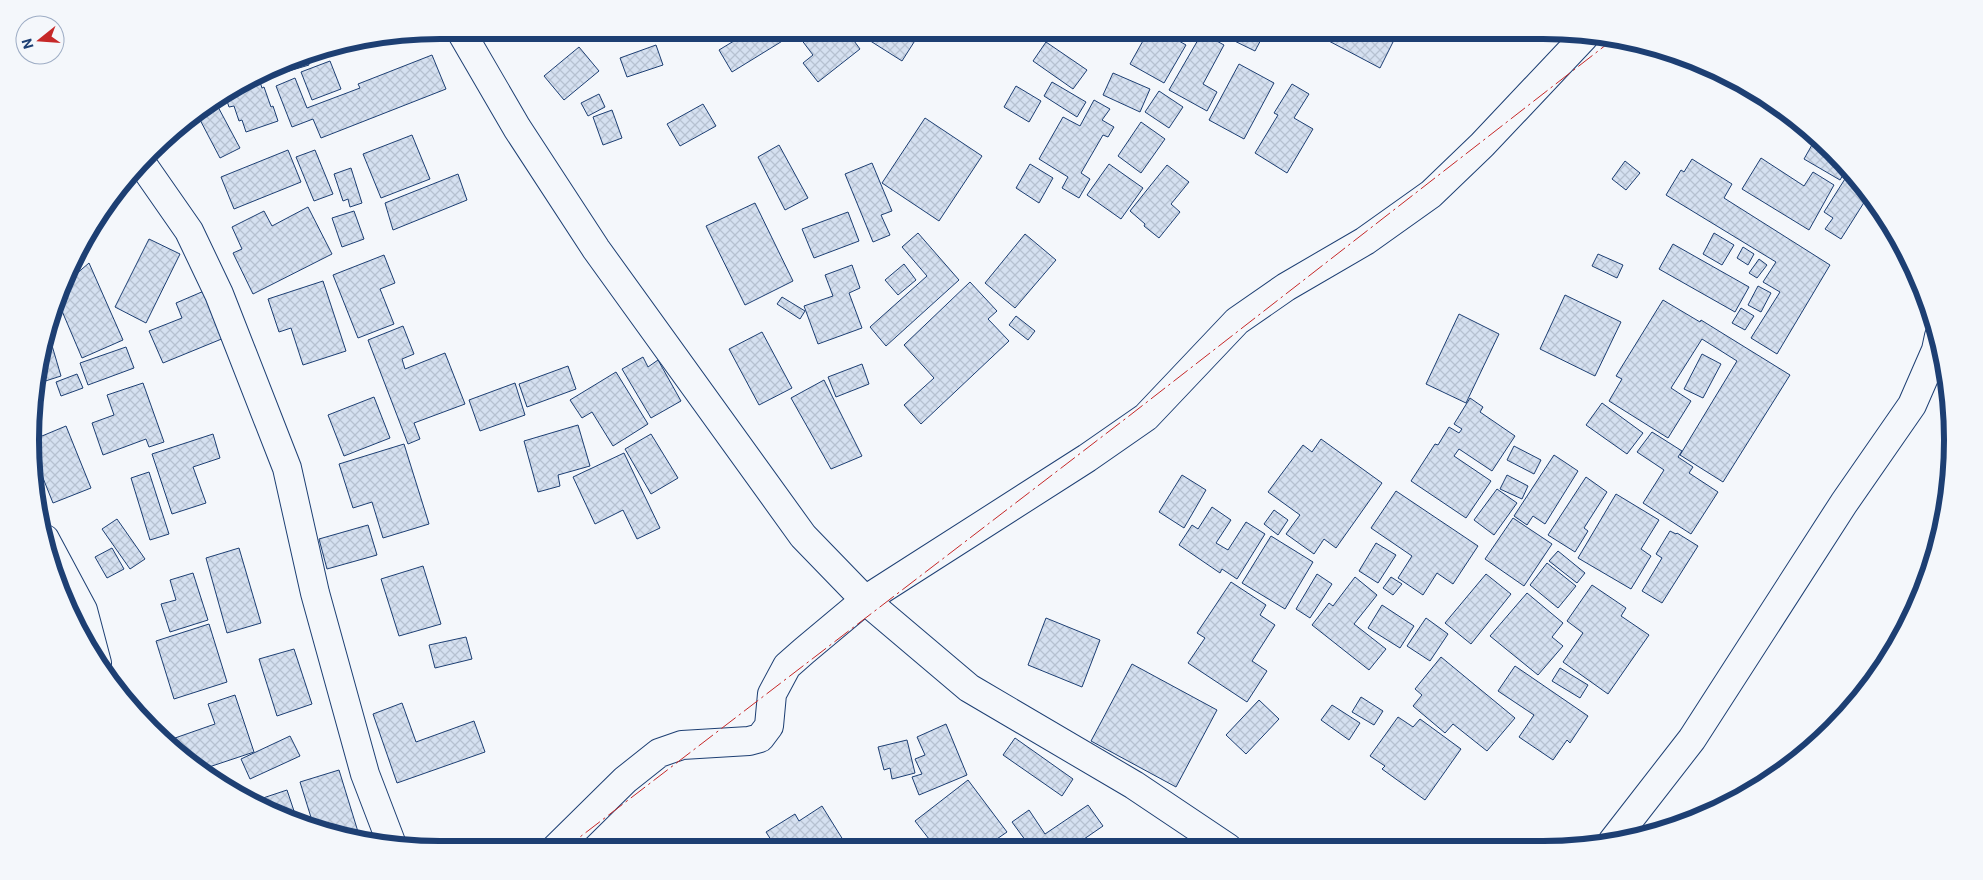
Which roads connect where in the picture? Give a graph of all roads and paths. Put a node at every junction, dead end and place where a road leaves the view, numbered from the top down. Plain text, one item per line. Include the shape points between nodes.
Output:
1 (465, 39) edge
2 (1580, 41) edge
3 (145, 168) edge
4 (1935, 353) edge
5 (58, 564) edge
6 (865, 600) junction
7 (91, 637) edge
8 (1618, 834) edge
9 (390, 838) edge
10 (563, 841) edge
11 (1218, 841) edge

1 - 6 street via 517,128 596,249 803,536
2 - 6 street via 1431,194 1364,241 1236,321 1146,417
3 - 9 street via 188,231 219,294 287,468 315,593 365,774
4 - 8 street via 1912,405 1844,503 1692,739
5 - 7 street via 83,610
6 - 10 street via 787,666 772,694 770,726 760,738 682,745 659,753 625,780
6 - 11 street via 969,688 1134,785

